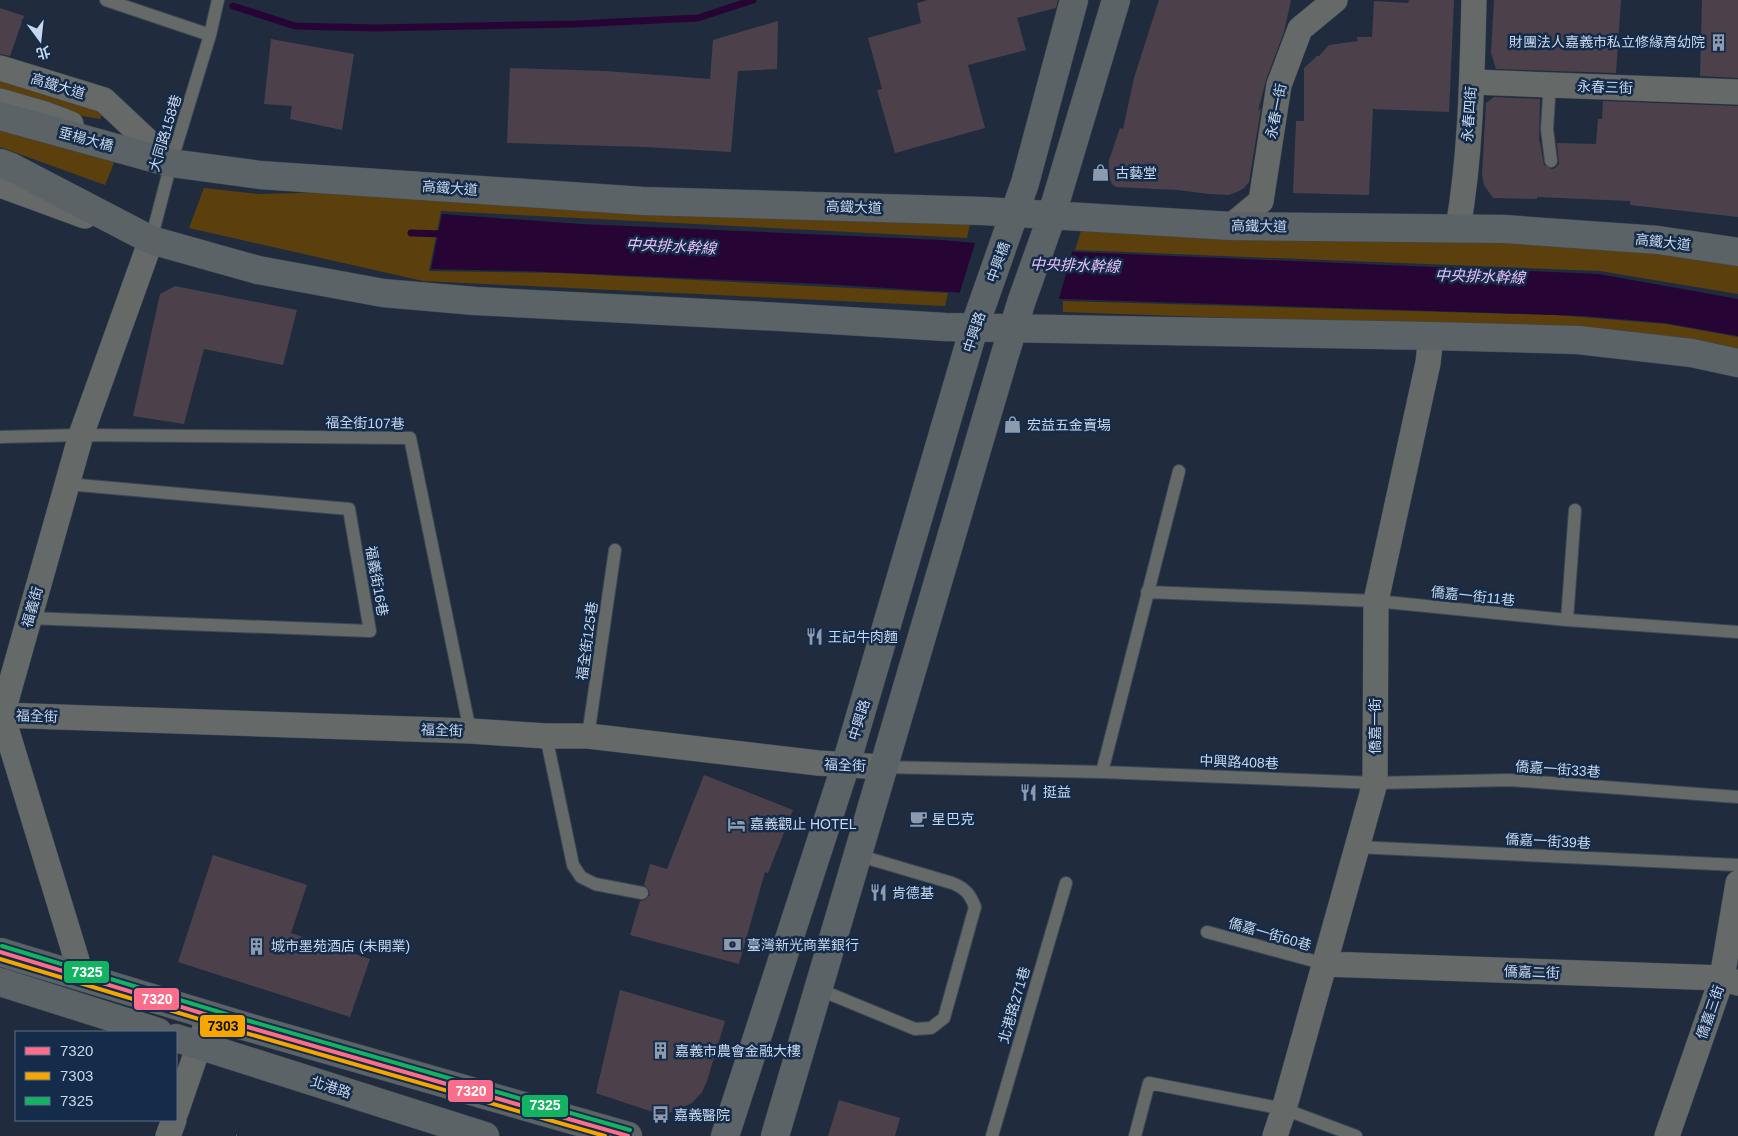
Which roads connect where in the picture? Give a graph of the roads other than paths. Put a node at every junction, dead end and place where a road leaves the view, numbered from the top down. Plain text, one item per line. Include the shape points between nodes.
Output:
1 (106, 0) edge
2 (218, 0) edge
3 (1074, 0) edge
4 (1116, 0) edge
5 (1335, 0) edge
6 (1474, 0) edge
7 (210, 35) junction
8 (0, 68) edge
9 (1472, 82) junction
10 (1544, 85) junction
11 (1738, 92) edge
12 (0, 101) edge
13 (0, 116) edge
14 (41, 120) junction
15 (1551, 161) dead end
16 (171, 163) junction
17 (5, 179) edge
18 (1013, 218) junction
19 (1051, 219) junction
20 (1231, 226) junction
21 (1458, 228) junction
22 (151, 240) junction
23 (1738, 252) edge
24 (984, 301) joint
25 (974, 328) junction
26 (1013, 329) junction
27 (1431, 336) junction
28 (1738, 363) edge
29 (81, 435) junction
30 (0, 437) edge
31 (1179, 471) dead end
32 (67, 484) junction
33 (1575, 510) dead end
34 (616, 550) dead end
35 (1147, 592) junction
36 (1376, 601) junction
37 (29, 618) junction
38 (1568, 620) junction
39 (1738, 632) edge
40 (1, 715) edge
41 (470, 731) junction
42 (546, 736) junction
43 (588, 736) junction
44 (846, 764) junction
45 (882, 767) junction
46 (1102, 772) junction
47 (1375, 783) junction
48 (1738, 797) edge
49 (1358, 847) junction
50 (857, 855) junction
51 (1738, 865) edge
52 (1066, 883) dead end
53 (1738, 883) edge
54 (642, 894) dead end
55 (1207, 932) dead end
56 (0, 952) edge
57 (1325, 964) junction
58 (82, 977) junction
59 (1730, 981) edge
60 (0, 982) edge
61 (818, 989) junction
62 (209, 1016) junction
63 (155, 1031) edge
64 (188, 1042) edge
65 (178, 1100) edge
66 (1284, 1109) junction
67 (174, 1121) edge
68 (168, 1136) edge
69 (485, 1136) edge
70 (628, 1136) edge
71 (725, 1136) edge
72 (775, 1136) edge
73 (992, 1136) edge
74 (1135, 1136) edge
75 (1275, 1136) edge
76 (1356, 1136) edge
77 (1667, 1136) edge

1 - 7 lane
2 - 7 lane, 大同路158巷
3 - 18 street
4 - 19 street
5 - 20 street, 永春一街 via 1300,29 1279,85 1261,201
6 - 9 street, 永春四街
7 - 16 lane, 大同路158巷
8 - 16 street, 高鐵大道 via 104,100
9 - 10 street, 永春三街
9 - 21 street, 永春四街
10 - 11 street, 永春三街
10 - 15 lane via 1549,97 1547,129
12 - 14 street
13 - 14 street, 垂楊大橋
14 - 16 street, 垂楊大橋
16 - 18 street, 高鐵大道 via 260,175 643,201
16 - 22 lane, 大同路158巷
17 - 22 street
18 - 19 street, 高鐵大道
18 - 24 street, 中興橋
19 - 20 street, 高鐵大道
19 - 26 street
20 - 21 street, 高鐵大道
21 - 23 street, 高鐵大道 via 1658,240
22 - 25 street via 258,270 383,293 474,302
22 - 29 street, 福義街
24 - 25 street, 中興路
25 - 26 street
25 - 44 street, 中興路
26 - 27 street
26 - 45 street
27 - 28 street via 1595,342 1692,353
27 - 36 street, 僑嘉一街 via 1428,363
29 - 30 lane
29 - 32 street, 福義街
29 - 41 lane, 福全街107巷 via 410,438
31 - 35 lane
32 - 37 street, 福義街
32 - 37 lane, 福義街16巷 via 349,509 370,631
33 - 38 lane
34 - 43 lane, 福全街125巷
35 - 36 lane
35 - 46 lane
36 - 38 lane, 僑嘉一街11巷
36 - 47 street, 僑嘉一街
37 - 40 street, 福義街
38 - 39 lane, 僑嘉一街11巷
40 - 41 street, 福全街
40 - 58 street
41 - 42 street, 福全街
42 - 43 street, 福全街
42 - 54 lane via 572,865 581,877 595,884
43 - 44 street, 福全街
44 - 45 street, 福全街
44 - 71 street, 中興路
45 - 46 lane, 中興路408巷
45 - 50 street
46 - 47 lane, 中興路408巷
47 - 48 lane, 僑嘉一街33巷 via 1510,780
47 - 49 street, 僑嘉一街
49 - 51 lane, 僑嘉一街39巷
49 - 57 street, 僑嘉一街
50 - 61 street
50 - 61 lane via 952,883 963,887 971,896 975,907 944,1018 931,1028 915,1029
52 - 73 lane, 北港路271巷
53 - 59 street, 僑嘉三街
55 - 57 lane, 僑嘉一街60巷
56 - 58 street
57 - 59 street, 僑嘉二街
57 - 66 street, 僑嘉一街
58 - 62 street
59 - 77 street, 僑嘉三街
60 - 63 street
61 - 72 street
62 - 64 street
62 - 70 street
64 - 65 street
64 - 69 street, 北港路
66 - 74 lane via 1149,1083
66 - 75 street, 僑嘉一街
66 - 76 lane
67 - 68 street

